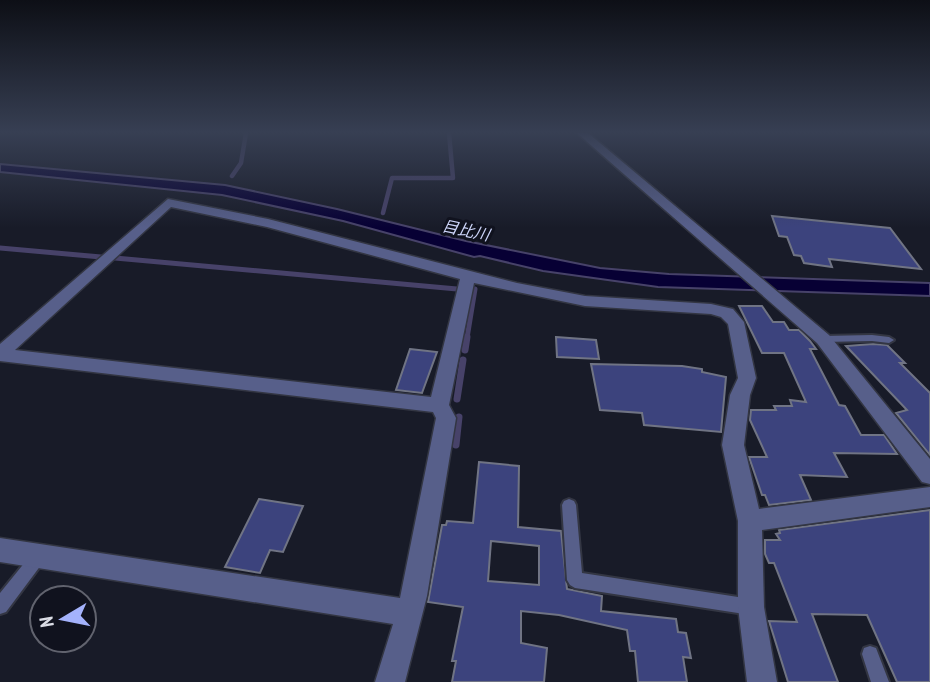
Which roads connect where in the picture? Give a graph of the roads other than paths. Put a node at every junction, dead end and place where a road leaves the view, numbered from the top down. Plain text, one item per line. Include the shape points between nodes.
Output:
1 (618, 165) edge
2 (468, 276) junction
3 (823, 339) junction
4 (889, 340) dead end
5 (0, 354) edge
6 (439, 405) junction
7 (930, 475) edge
8 (930, 498) edge
9 (569, 505) dead end
10 (750, 522) junction
11 (0, 550) edge
12 (40, 556) junction
13 (0, 606) edge
14 (751, 607) junction
15 (409, 613) junction
16 (870, 654) dead end
17 (390, 682) edge
18 (762, 682) edge
19 (880, 682) edge

1 - 3 street
2 - 5 street via 290,229 167,203
2 - 6 street
2 - 10 street via 569,299 727,313 736,322 747,378 733,445
3 - 4 lane
3 - 7 street
5 - 6 street
6 - 15 street via 446,418
8 - 10 street
9 - 14 lane via 575,580
10 - 14 street
11 - 12 street
12 - 13 lane
12 - 15 street
14 - 18 street
15 - 17 street
16 - 19 lane

